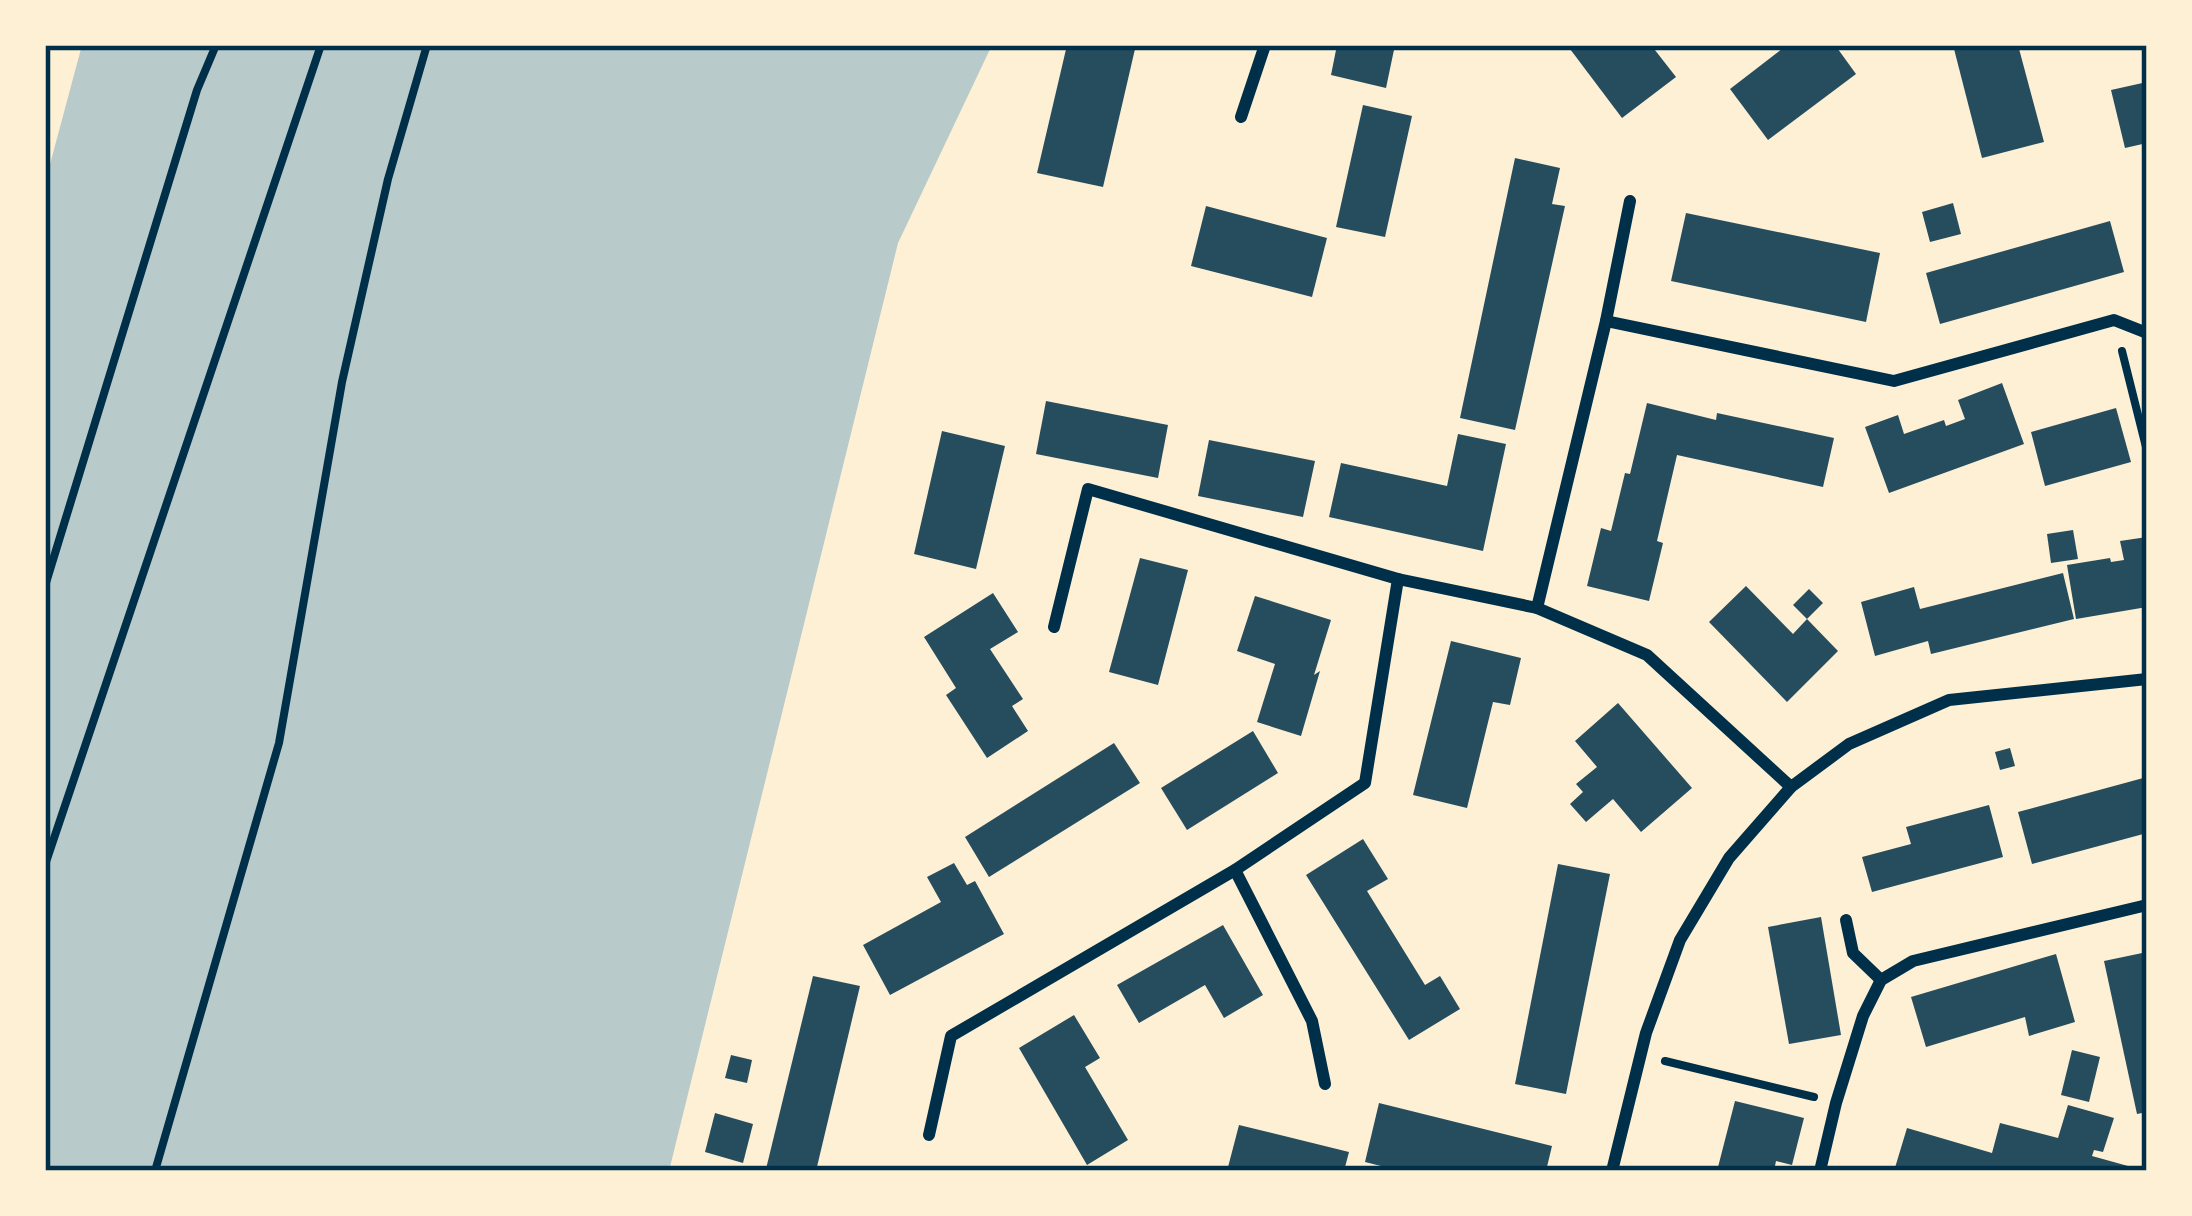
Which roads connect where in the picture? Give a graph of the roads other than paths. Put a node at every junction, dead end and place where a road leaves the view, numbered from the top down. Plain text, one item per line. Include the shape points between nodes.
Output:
1 (1265, 45) edge
2 (1240, 117) dead end
3 (1630, 201) dead end
4 (1606, 321) junction
5 (2147, 333) edge
6 (1398, 579) junction
7 (1537, 608) junction
8 (1054, 627) dead end
9 (2147, 679) edge
10 (1791, 787) junction
11 (1235, 871) junction
12 (2147, 904) edge
13 (1846, 920) dead end
14 (1881, 980) junction
15 (1325, 1084) dead end
16 (928, 1136) dead end
17 (1612, 1171) edge
18 (1820, 1171) edge

1 - 2 street
3 - 4 street
4 - 5 street via 1894,381 2114,320
4 - 7 street
6 - 7 street
6 - 8 street via 1088,489
6 - 11 street via 1364,782
7 - 10 street via 1647,655
9 - 10 street via 1949,700 1849,744
10 - 17 street via 1729,858 1680,940
11 - 15 street via 1312,1021
11 - 16 street via 951,1036
12 - 14 street via 1913,961
13 - 14 street via 1853,952
14 - 18 street via 1863,1016

